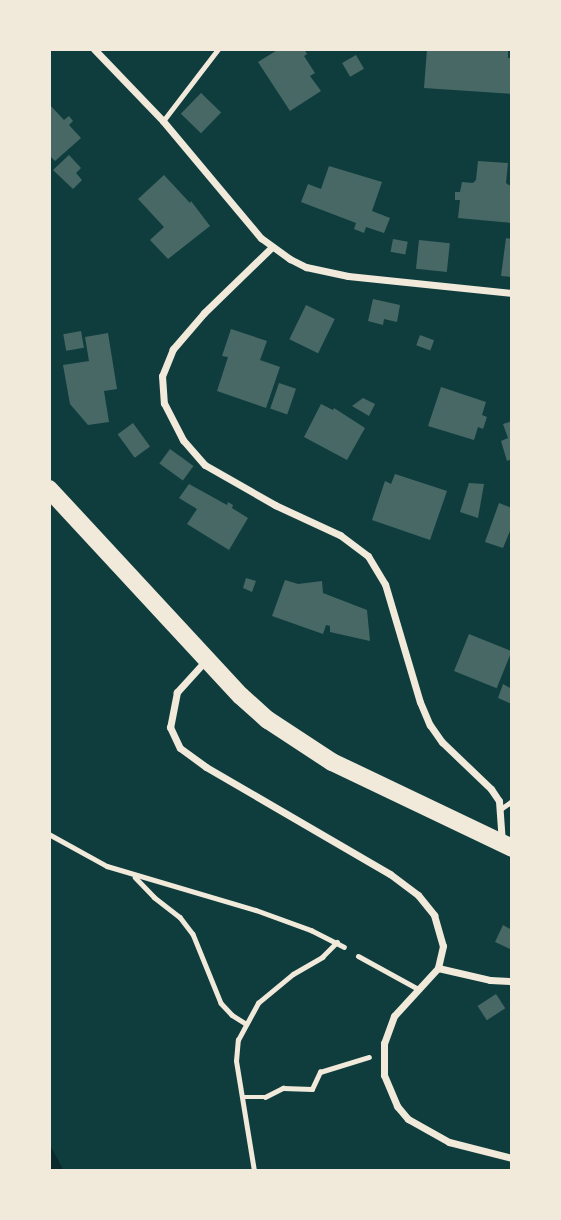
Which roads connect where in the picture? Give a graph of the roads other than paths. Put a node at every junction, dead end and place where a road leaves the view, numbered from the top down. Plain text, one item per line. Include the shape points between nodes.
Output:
1 (94, 49) edge
2 (218, 49) edge
3 (163, 121) junction
4 (272, 247) junction
5 (512, 293) edge
6 (49, 489) edge
7 (207, 659) junction
8 (512, 801) edge
9 (502, 808) junction
10 (507, 846) edge
11 (358, 956) road end
12 (438, 968) junction
13 (512, 981) edge
14 (418, 989) junction
15 (512, 1158) edge

1 - 3 street
2 - 3 lane
3 - 4 street
4 - 5 street via 306,267 326,272
4 - 9 street via 173,349 162,376 164,404 205,465 340,535 368,556 388,594 430,724 442,742 491,789
6 - 7 main road
7 - 10 main road via 241,696 295,740
7 - 12 street via 177,692 171,736 180,748 227,779 418,895 441,933
8 - 9 lane
9 - 10 street
11 - 14 lane
12 - 13 street
12 - 14 street
14 - 15 street via 394,1016 384,1044 384,1075 390,1094 408,1119 449,1142

